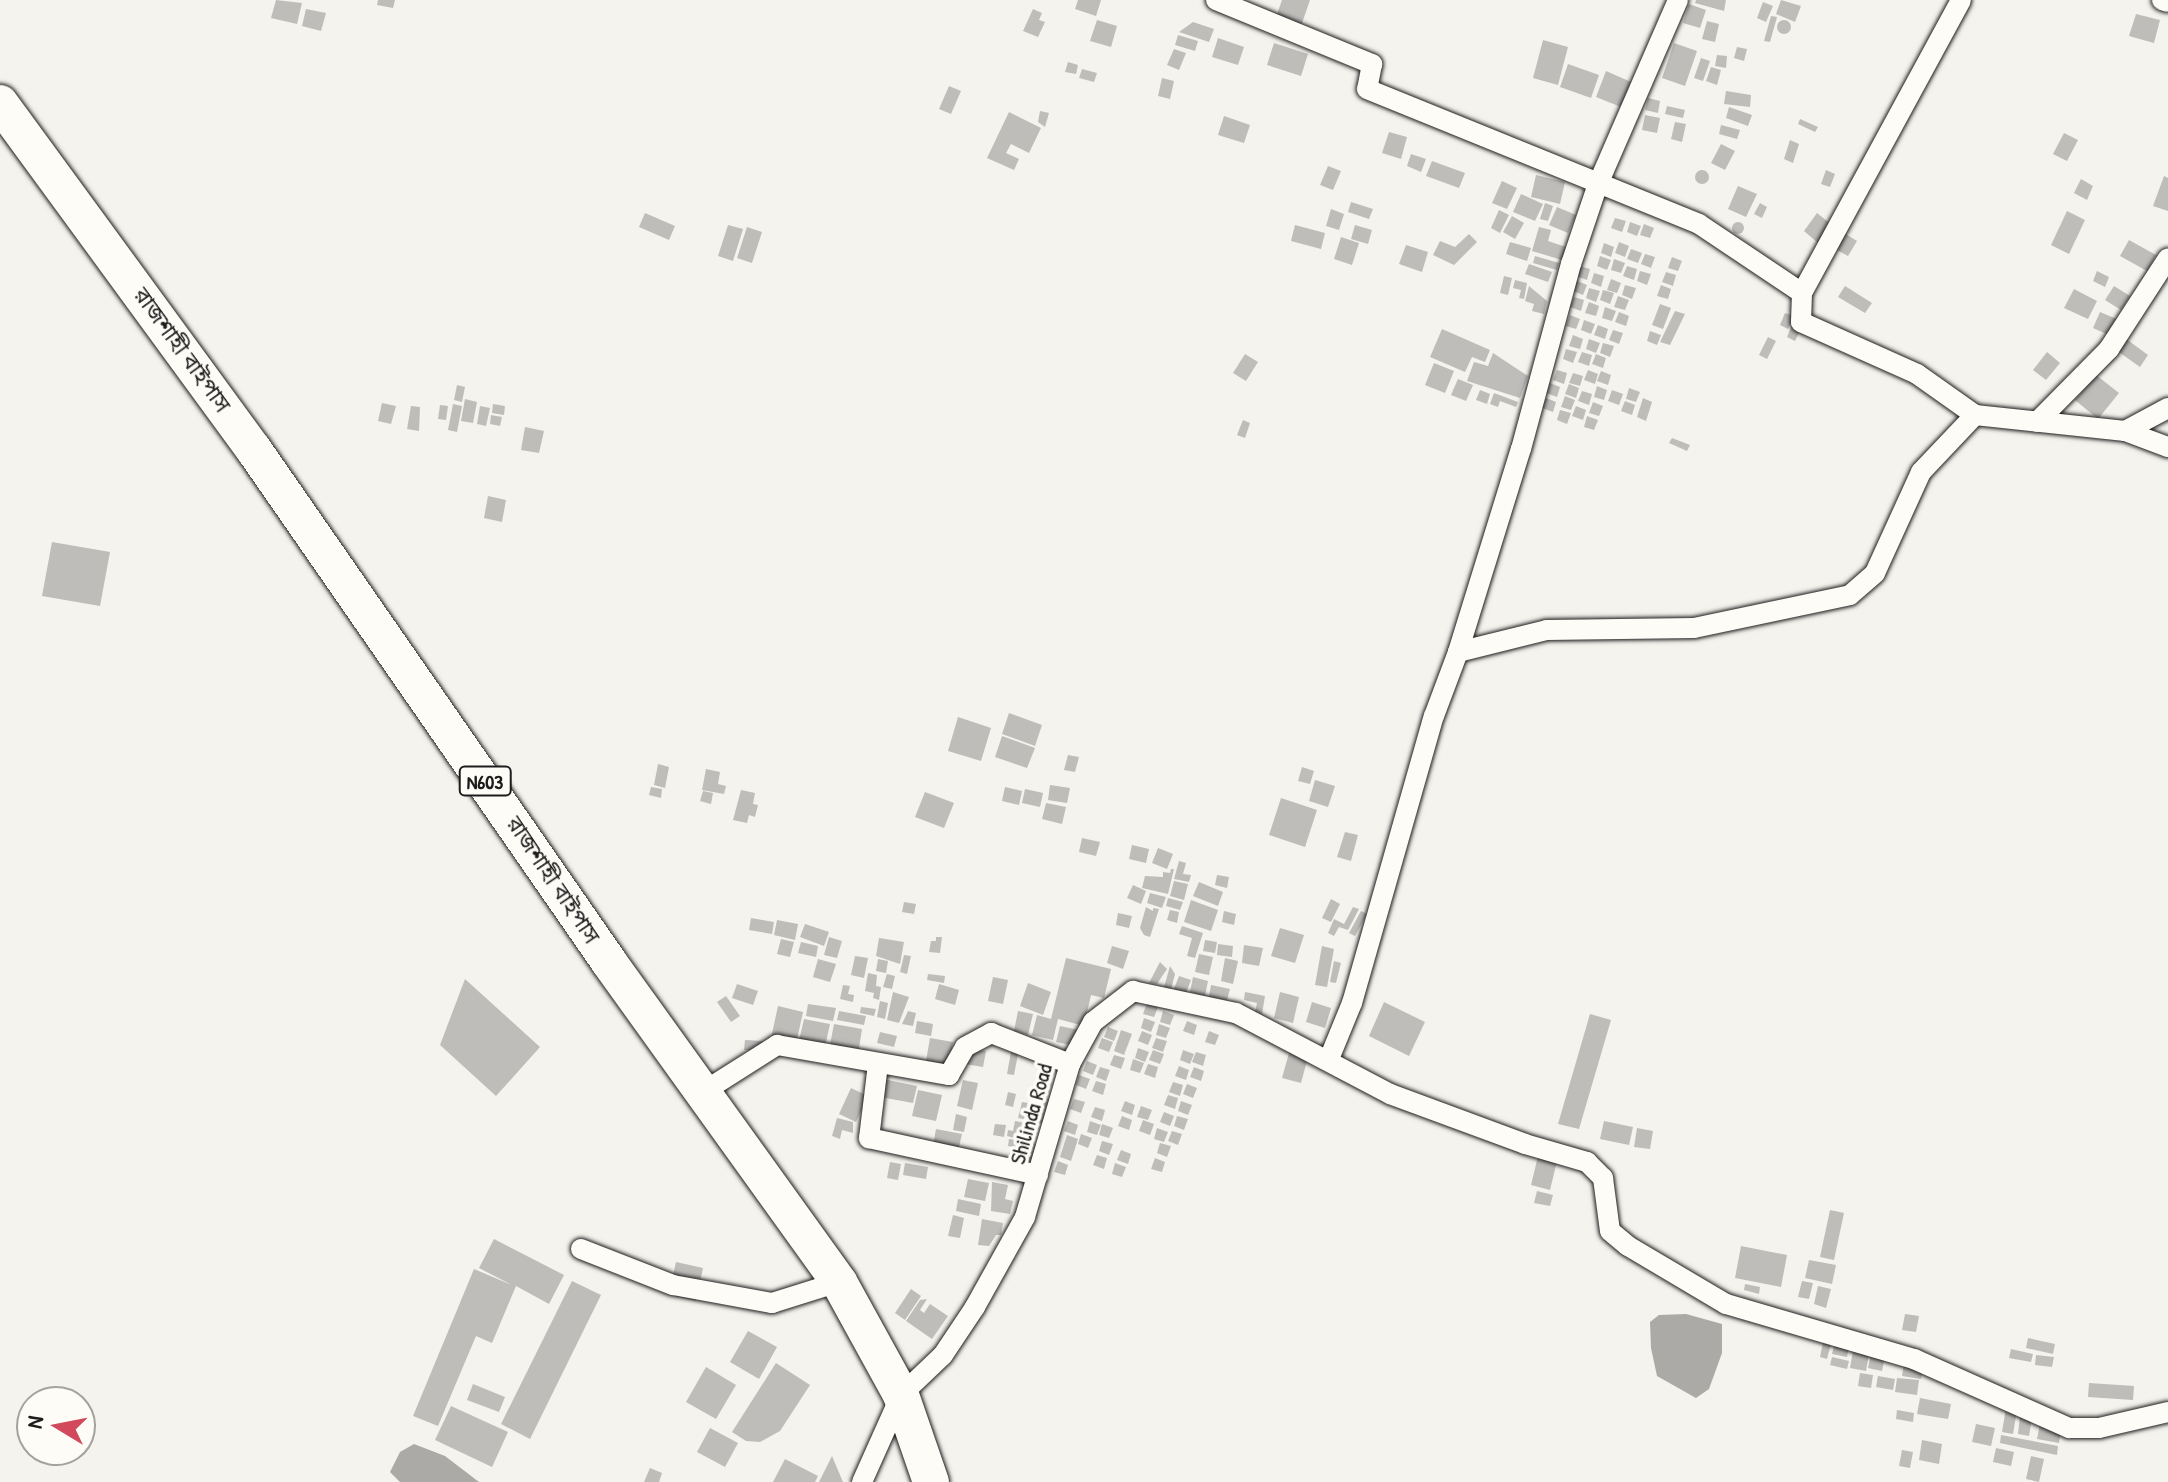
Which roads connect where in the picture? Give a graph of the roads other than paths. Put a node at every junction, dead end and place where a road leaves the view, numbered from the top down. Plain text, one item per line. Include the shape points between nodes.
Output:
1 (1216, 0) edge
2 (1678, 0) edge
3 (1961, 0) edge
4 (2162, 0) edge
5 (2168, 2) edge
6 (0, 103) edge
7 (1598, 184) junction
8 (2168, 258) edge
9 (1802, 293) junction
10 (2168, 408) edge
11 (1975, 415) junction
12 (2037, 422) junction
13 (2125, 431) junction
14 (2168, 447) edge
15 (1458, 652) junction
16 (1329, 1059) junction
17 (878, 1064) junction
18 (1070, 1064) junction
19 (703, 1092) junction
20 (1038, 1175) junction
21 (581, 1249) dead end
22 (839, 1282) junction
23 (901, 1395) junction
24 (2168, 1412) edge
25 (862, 1482) edge
26 (931, 1482) edge

1 - 7 street via 1372,64 1367,89
2 - 7 street
3 - 9 street
4 - 5 street
6 - 19 highway, রাজশাহী বাইপাস / N603 via 263,463
7 - 9 street via 1699,224
7 - 15 street
8 - 12 street via 2109,349
9 - 11 street via 1801,322 1917,374
10 - 13 street
11 - 12 street
11 - 15 street via 1921,472 1875,573 1850,595 1694,628 1547,630
12 - 13 street
13 - 14 street
15 - 16 street via 1434,716 1352,1003
16 - 18 street, Shilinda Road via 1236,1013 1133,991 1093,1022
16 - 24 street, Shilinda Road via 1390,1094 1587,1162 1603,1178 1610,1231 1726,1304 1914,1359 2069,1428 2099,1428
17 - 18 street via 949,1075 965,1047 991,1033
17 - 19 street via 777,1045
17 - 20 street via 869,1138
18 - 20 street, Shilinda Road
19 - 22 highway, রাজশাহী বাইপাস / N603
20 - 23 street, Shilinda Road via 1025,1217 975,1307 943,1355
21 - 22 street via 673,1285 772,1303
22 - 23 highway, রাজশাহী বাইপাস / N603
23 - 25 street
23 - 26 highway, রাজশাহী বাইপাস / N603

